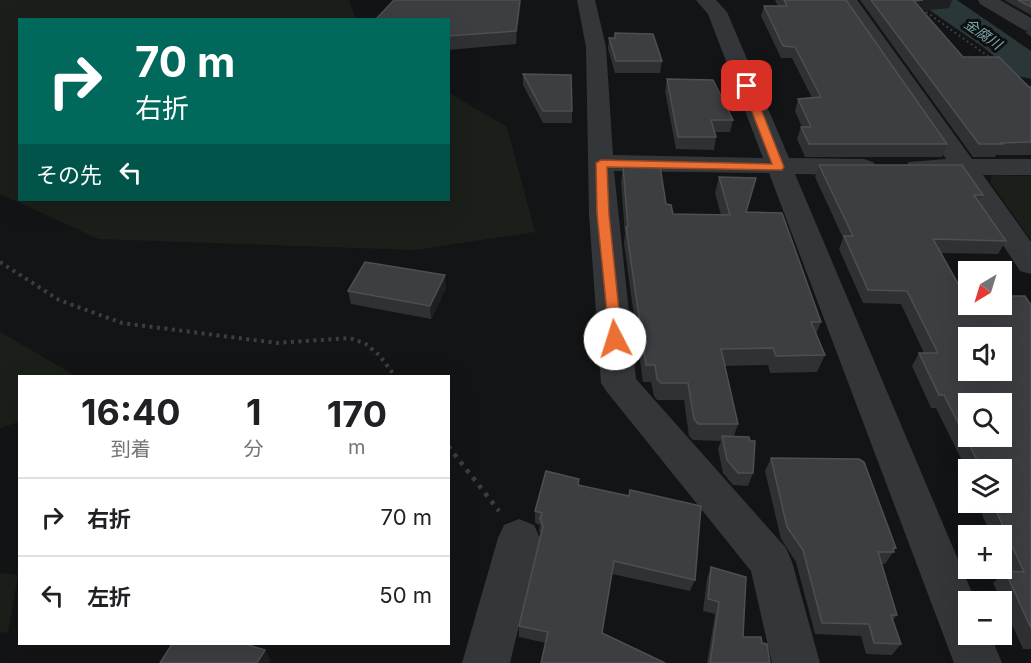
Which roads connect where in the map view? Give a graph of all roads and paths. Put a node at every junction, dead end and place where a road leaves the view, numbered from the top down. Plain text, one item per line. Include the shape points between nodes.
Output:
1 (586, 0) edge
2 (705, 0) edge
3 (847, 0) edge
4 (987, 0) edge
5 (920, 7) edge
6 (1031, 26) edge
7 (998, 63) edge
8 (1017, 77) edge
9 (1031, 88) edge
10 (601, 163) junction
11 (964, 166) junction
12 (779, 167) junction
13 (1031, 167) edge
14 (0, 262) edge
15 (1031, 264) edge
16 (394, 375) edge
17 (450, 449) edge
18 (519, 538) joint
19 (486, 663) edge
20 (796, 663) edge
21 (978, 663) edge

1 - 10 street via 596,47
2 - 12 street via 717,12
3 - 11 street
4 - 6 street
5 - 7 path
8 - 9 path
10 - 12 street
10 - 20 street via 619,383 771,561
11 - 12 street
11 - 13 street
11 - 15 street
12 - 21 street
14 - 16 path via 59,300 122,323 277,343 350,338 366,344
17 - 18 path
18 - 19 street

